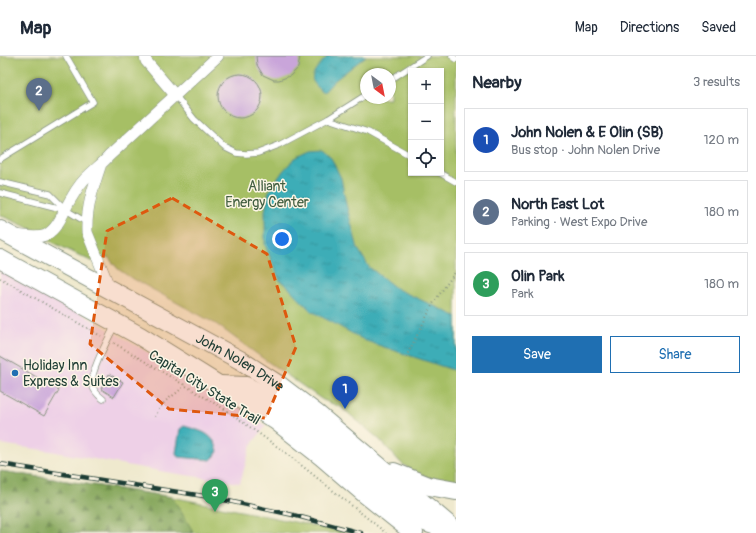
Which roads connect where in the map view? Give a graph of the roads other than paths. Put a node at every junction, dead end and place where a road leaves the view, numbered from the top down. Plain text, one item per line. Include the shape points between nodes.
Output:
1 (66, 56) edge
2 (218, 56) edge
3 (427, 56) edge
4 (452, 56) edge
5 (146, 59) edge
6 (456, 59) edge
7 (396, 76) edge
8 (175, 95) junction
9 (360, 99) edge
10 (328, 119) junction
11 (408, 154) edge
12 (0, 159) edge
13 (100, 167) junction
14 (444, 175) edge
15 (0, 182) edge
16 (456, 182) edge
17 (0, 193) edge
18 (66, 210) junction
19 (86, 222) junction
20 (4, 232) edge
21 (0, 259) edge
22 (110, 289) junction
23 (116, 323) junction
24 (219, 385) junction
25 (103, 399) dead end
26 (376, 464) junction
27 (456, 491) edge
28 (452, 528) edge
29 (414, 533) edge

1 - 12 lane via 93,102
2 - 8 street
3 - 7 lane
4 - 6 lane
5 - 8 street
8 - 10 lane via 224,147 246,154 258,154
8 - 13 street
9 - 10 lane
10 - 11 lane via 368,132
13 - 18 street via 88,175
13 - 19 street via 89,201
14 - 16 lane
15 - 18 lane via 50,194
17 - 18 lane
18 - 19 lane
18 - 20 street via 54,228 39,237
19 - 22 street via 87,232
20 - 22 main road, John Nolen Drive
21 - 23 main road, John Nolen Drive
22 - 26 main road, John Nolen Drive via 240,360 285,390
23 - 24 main road, John Nolen Drive
23 - 25 lane via 93,378 94,389
24 - 28 main road via 246,386 270,397 334,445 421,520 436,526
24 - 29 main road, John Nolen Drive via 275,420
26 - 27 main road via 430,486
26 - 28 main road, John Nolen Drive

